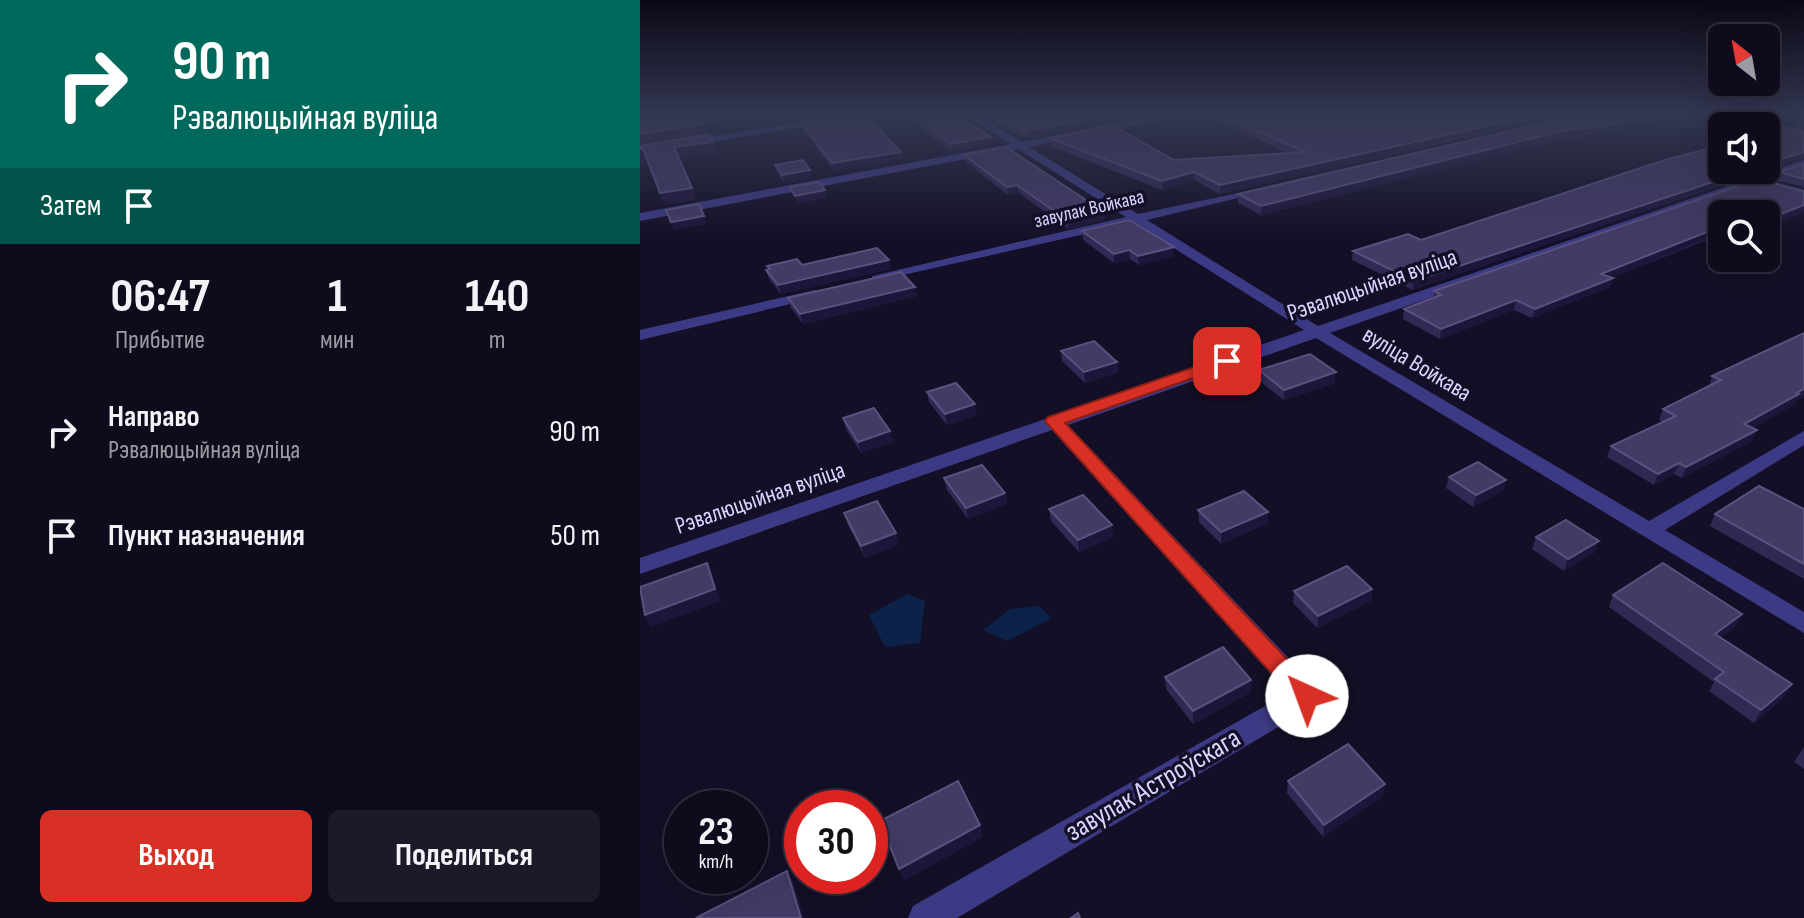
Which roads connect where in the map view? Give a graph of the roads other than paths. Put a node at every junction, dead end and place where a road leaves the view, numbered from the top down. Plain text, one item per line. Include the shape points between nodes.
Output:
1 (958, 157) edge
2 (1040, 157) edge
3 (1804, 163) edge
4 (1780, 171) edge
5 (1742, 184) edge
6 (1768, 184) edge
7 (1274, 187) edge
8 (1779, 187) edge
9 (640, 217) edge
10 (1137, 218) junction
11 (858, 284) edge
12 (827, 291) edge
13 (1314, 330) junction
14 (640, 335) edge
15 (1054, 421) junction
16 (1804, 437) edge
17 (1649, 530) junction
18 (640, 566) edge
19 (1804, 624) edge
20 (925, 918) edge

1 - 9 street
2 - 10 street, вуліца Войкава
3 - 4 street, Рэвалюцыйная вуліца
5 - 13 street, Рэвалюцыйная вуліца
6 - 8 street
7 - 10 street, завулак Войкава
10 - 11 street, завулак Войкава
10 - 13 street, вуліца Войкава
12 - 14 street
13 - 15 street, Рэвалюцыйная вуліца
13 - 17 street, вуліца Войкава
15 - 18 street, Рэвалюцыйная вуліца
15 - 20 street, завулак Астроўскага via 1307,696
16 - 17 street
17 - 19 street, вуліца Войкава

